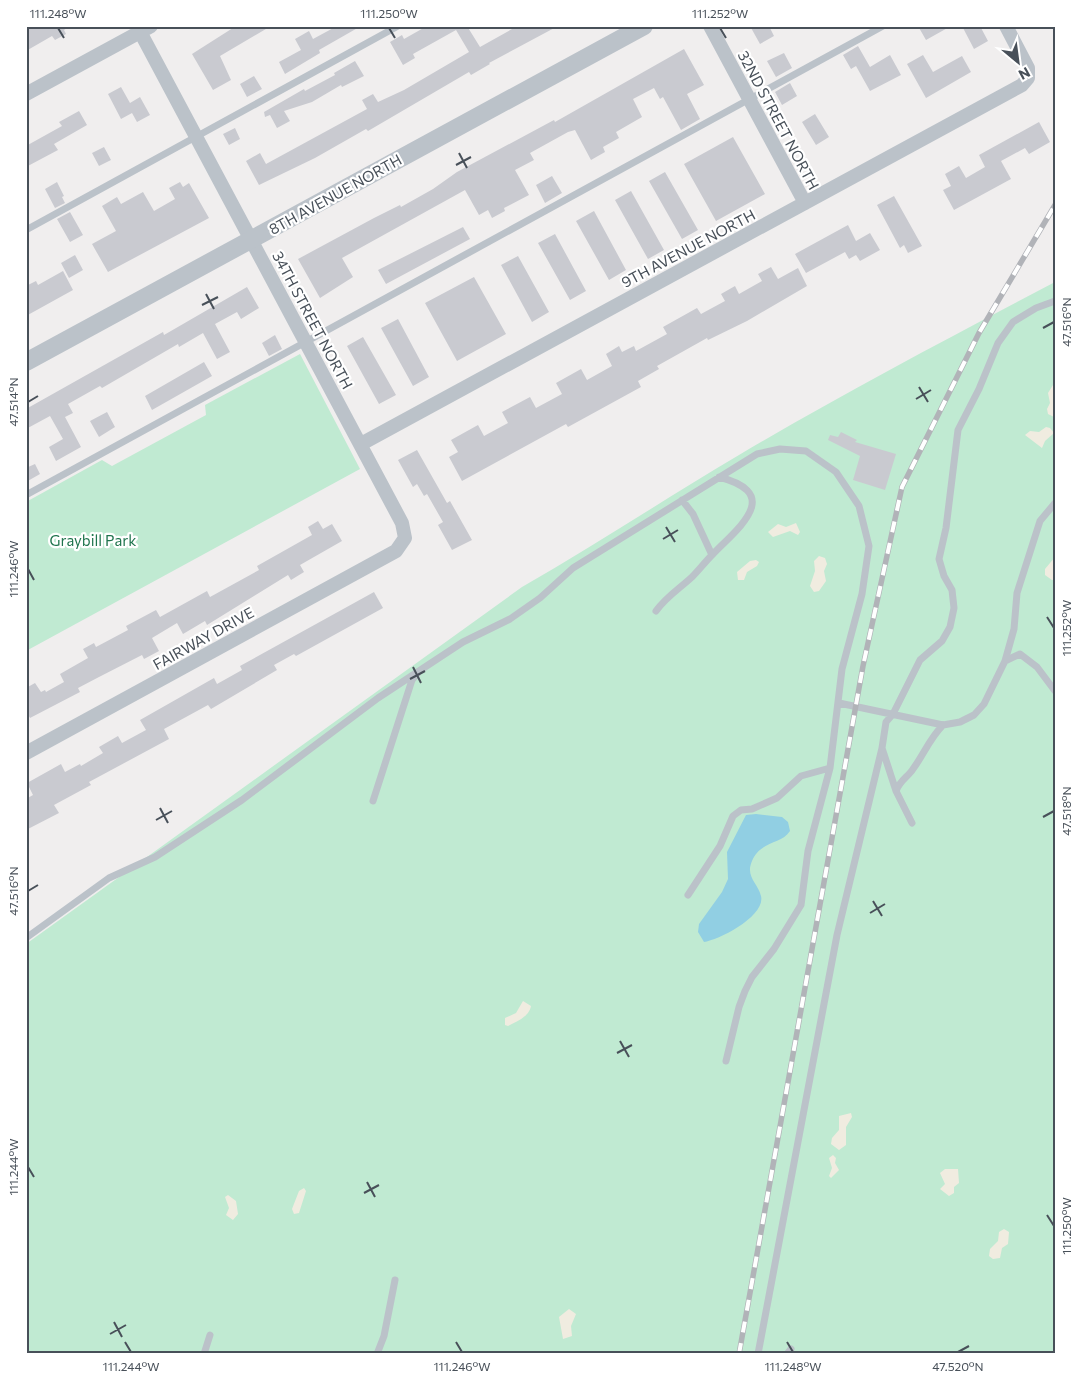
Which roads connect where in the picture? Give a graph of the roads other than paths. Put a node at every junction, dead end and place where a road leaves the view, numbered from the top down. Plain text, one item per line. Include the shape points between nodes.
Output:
1 (398, 26) edge
2 (644, 26) edge
3 (710, 26) edge
4 (883, 26) edge
5 (1006, 26) edge
6 (143, 28) edge
7 (26, 94) edge
8 (750, 100) junction
9 (197, 137) junction
10 (805, 203) junction
11 (26, 230) edge
12 (252, 239) junction
13 (1055, 302) edge
14 (306, 343) junction
15 (26, 362) edge
16 (361, 444) junction
17 (719, 477) junction
18 (26, 495) edge
19 (682, 500) junction
20 (1055, 503) edge
21 (396, 551) joint
22 (712, 555) junction
23 (656, 611) dead end
24 (1005, 661) junction
25 (421, 670) junction
26 (1055, 691) edge
27 (839, 703) junction
28 (893, 714) junction
29 (943, 725) junction
30 (882, 748) junction
31 (26, 753) edge
32 (830, 768) junction
33 (896, 791) junction
34 (373, 801) dead end
35 (912, 823) dead end
36 (688, 895) dead end
37 (26, 938) edge
38 (726, 1061) dead end
39 (395, 1280) dead end
40 (210, 1335) dead end
41 (204, 1354) edge
42 (377, 1354) edge
43 (758, 1354) edge

1 - 9 lane
2 - 12 street, 8TH AVENUE NORTH
3 - 8 street, 32ND STREET NORTH
4 - 8 lane
5 - 10 street, 9TH AVENUE NORTH via 1028,68 1028,78 1022,85
6 - 7 street
6 - 9 street, 34TH STREET NORTH
8 - 10 street, 32ND STREET NORTH
8 - 14 lane
9 - 11 lane
9 - 12 street, 34TH STREET NORTH
10 - 16 street, 9TH AVENUE NORTH
12 - 14 street, 34TH STREET NORTH
12 - 15 street, 8TH AVENUE NORTH
13 - 28 lane via 1036,308 1013,322 998,343 958,430 939,559 952,590 954,608 950,627 942,641 920,660
14 - 16 street, 34TH STREET NORTH
14 - 18 lane
16 - 21 street, 34TH STREET NORTH via 402,522 406,538
17 - 19 lane
17 - 22 lane via 742,484 752,504 740,529
17 - 27 lane via 757,454 780,449 806,451 836,472 859,506 869,546 862,594 842,669
19 - 22 lane via 693,514
19 - 25 lane via 573,568 540,598 510,619 463,642
20 - 24 lane via 1040,521 1017,593 1014,630
21 - 31 street, FAIRWAY DRIVE
22 - 23 lane via 665,598
24 - 26 lane via 1020,654 1037,667
24 - 29 lane via 992,691 974,715
25 - 34 lane via 412,680
25 - 37 lane via 320,739 242,800 154,857 109,878
27 - 28 lane
27 - 32 lane
28 - 29 lane
28 - 30 lane via 886,722
29 - 33 lane via 931,737 912,771
30 - 33 lane
30 - 43 lane via 835,944
32 - 36 lane via 801,776 777,798 752,809 741,810 733,816 720,846
32 - 38 lane via 808,851 801,904 745,991 738,1007
33 - 35 lane
39 - 42 lane via 384,1336
40 - 41 lane

